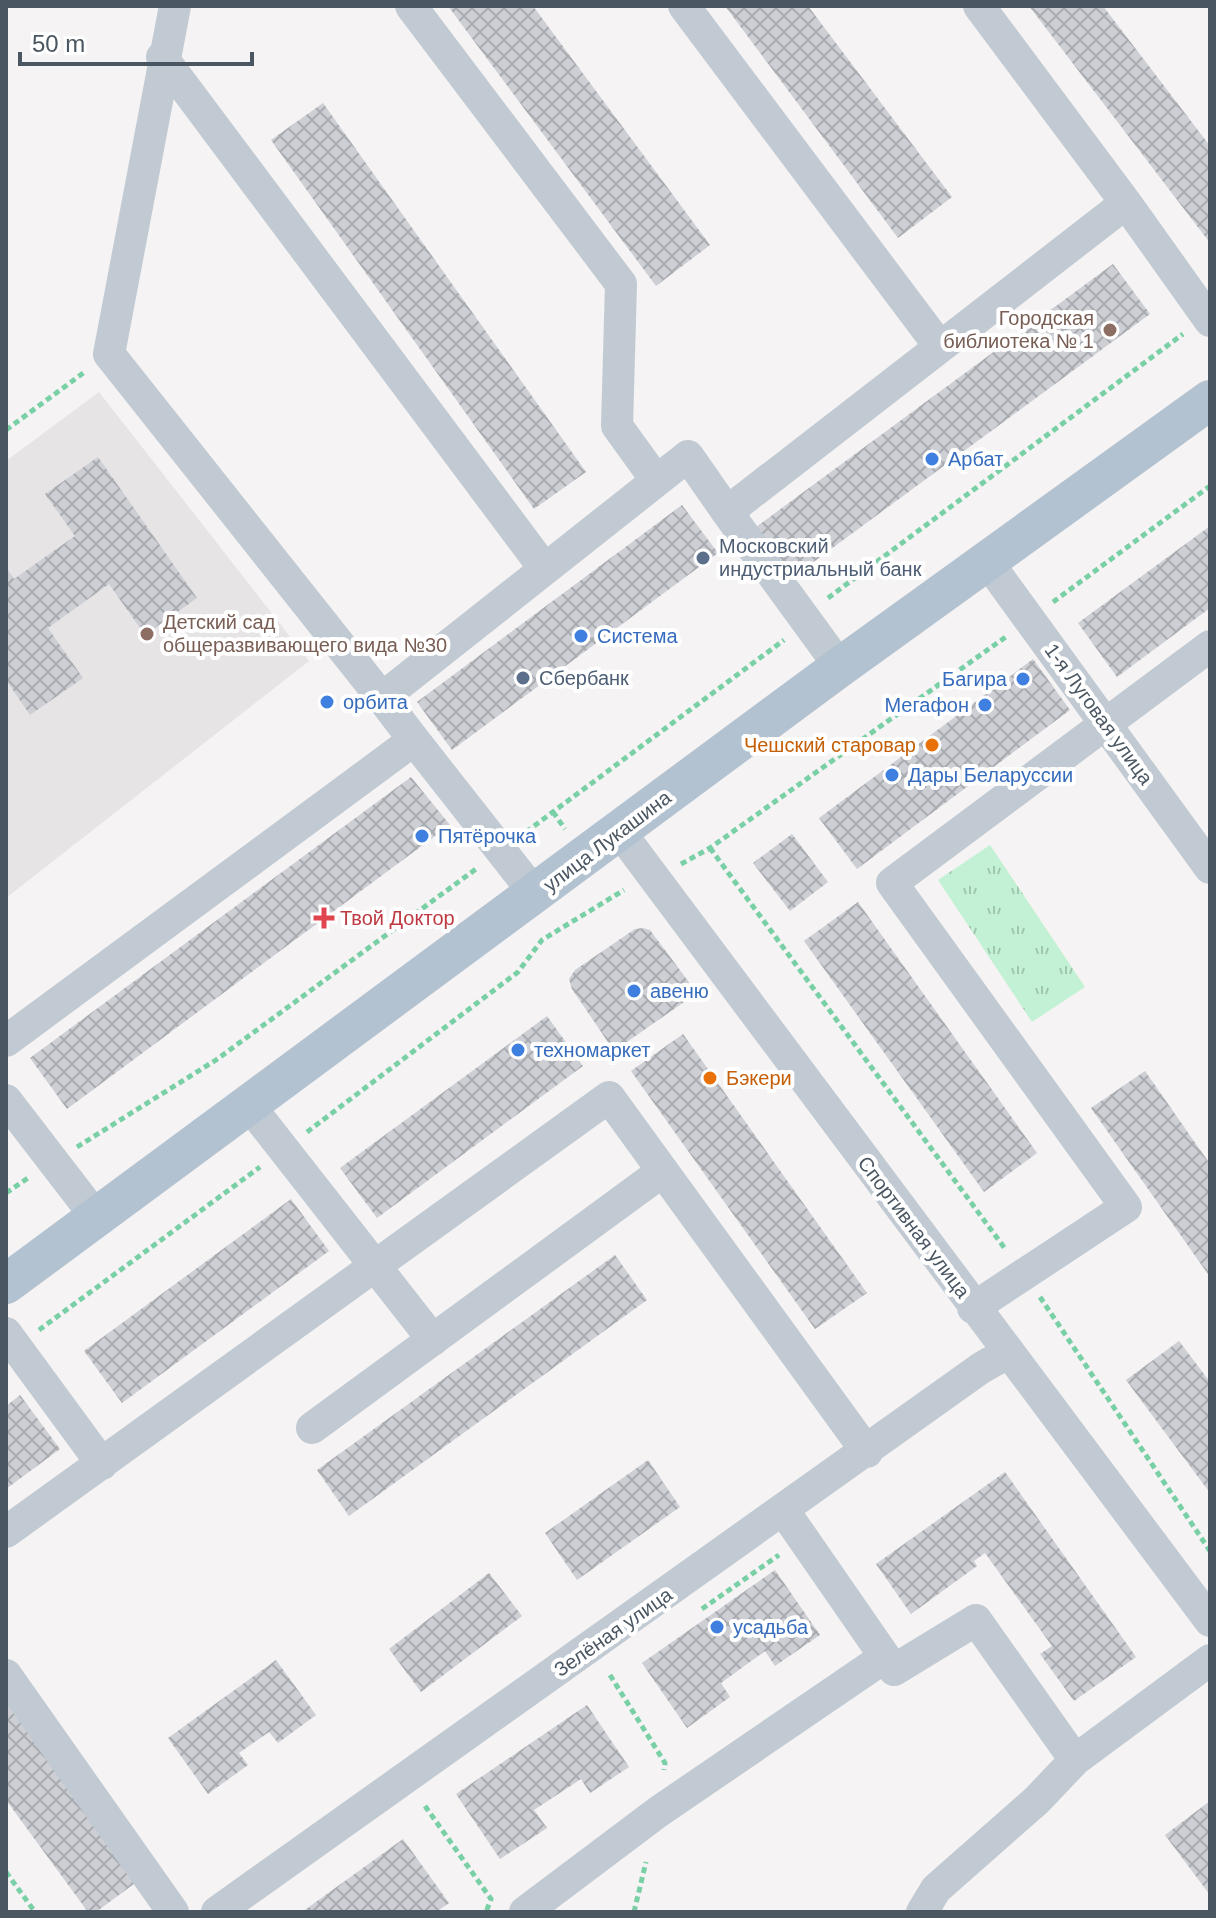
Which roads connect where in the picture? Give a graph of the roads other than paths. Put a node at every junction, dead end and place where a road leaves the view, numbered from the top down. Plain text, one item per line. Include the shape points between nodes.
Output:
1 (175, 6) edge
2 (411, 6) edge
3 (684, 6) edge
4 (979, 6) edge
5 (162, 57) junction
6 (1126, 203) junction
7 (1208, 318) edge
8 (940, 347) junction
9 (1210, 400) edge
10 (656, 480) junction
11 (727, 512) junction
12 (987, 561) junction
13 (544, 568) junction
14 (1210, 646) edge
15 (840, 667) junction
16 (382, 698) junction
17 (1107, 724) junction
18 (414, 740) junction
19 (620, 832) junction
20 (1210, 868) edge
21 (535, 894) junction
22 (6, 1041) edge
23 (6, 1100) edge
24 (249, 1105) junction
25 (663, 1171) junction
26 (96, 1217) junction
27 (376, 1265) junction
28 (6, 1284) edge
29 (973, 1308) junction
30 (11, 1340) edge
31 (433, 1340) junction
32 (1009, 1352) junction
33 (312, 1428) dead end
34 (867, 1452) junction
35 (102, 1464) junction
36 (784, 1511) junction
37 (6, 1532) edge
38 (1210, 1621) edge
39 (885, 1657) junction
40 (1210, 1660) edge
41 (6, 1675) edge
42 (1075, 1760) junction
43 (173, 1912) edge
44 (217, 1912) edge
45 (525, 1912) edge
46 (922, 1912) edge

1 - 5 street
2 - 10 street via 621,284 617,426
3 - 8 street
4 - 6 street
5 - 13 street
5 - 16 street via 109,354
6 - 7 street
6 - 8 street
8 - 11 street
9 - 12 main road, улица Лукашина
10 - 11 street via 688,456
10 - 13 street
11 - 15 street
12 - 15 main road, улица Лукашина
12 - 17 street, 1-я Луговая улица
13 - 16 street
14 - 17 street
15 - 19 main road, улица Лукашина
16 - 18 street
17 - 20 street, 1-я Луговая улица
17 - 29 street via 892,883 1126,1207
18 - 21 street
18 - 22 street
19 - 21 main road, улица Лукашина
19 - 29 street, Спортивная улица
21 - 24 main road, улица Лукашина
23 - 26 street
24 - 26 main road, улица Лукашина
24 - 27 street
25 - 27 street via 609,1097
25 - 31 street
25 - 34 street
26 - 28 main road, улица Лукашина
27 - 31 street
27 - 35 street
29 - 32 street, Спортивная улица
30 - 35 street
31 - 33 street
32 - 34 street, Зелёная улица
32 - 38 street, Спортивная улица
34 - 36 street, Зелёная улица
35 - 37 street
36 - 39 street
36 - 44 street, Зелёная улица
39 - 42 street via 894,1670 976,1620
39 - 45 street via 658,1812
40 - 42 street
41 - 43 street
42 - 46 street via 936,1889

